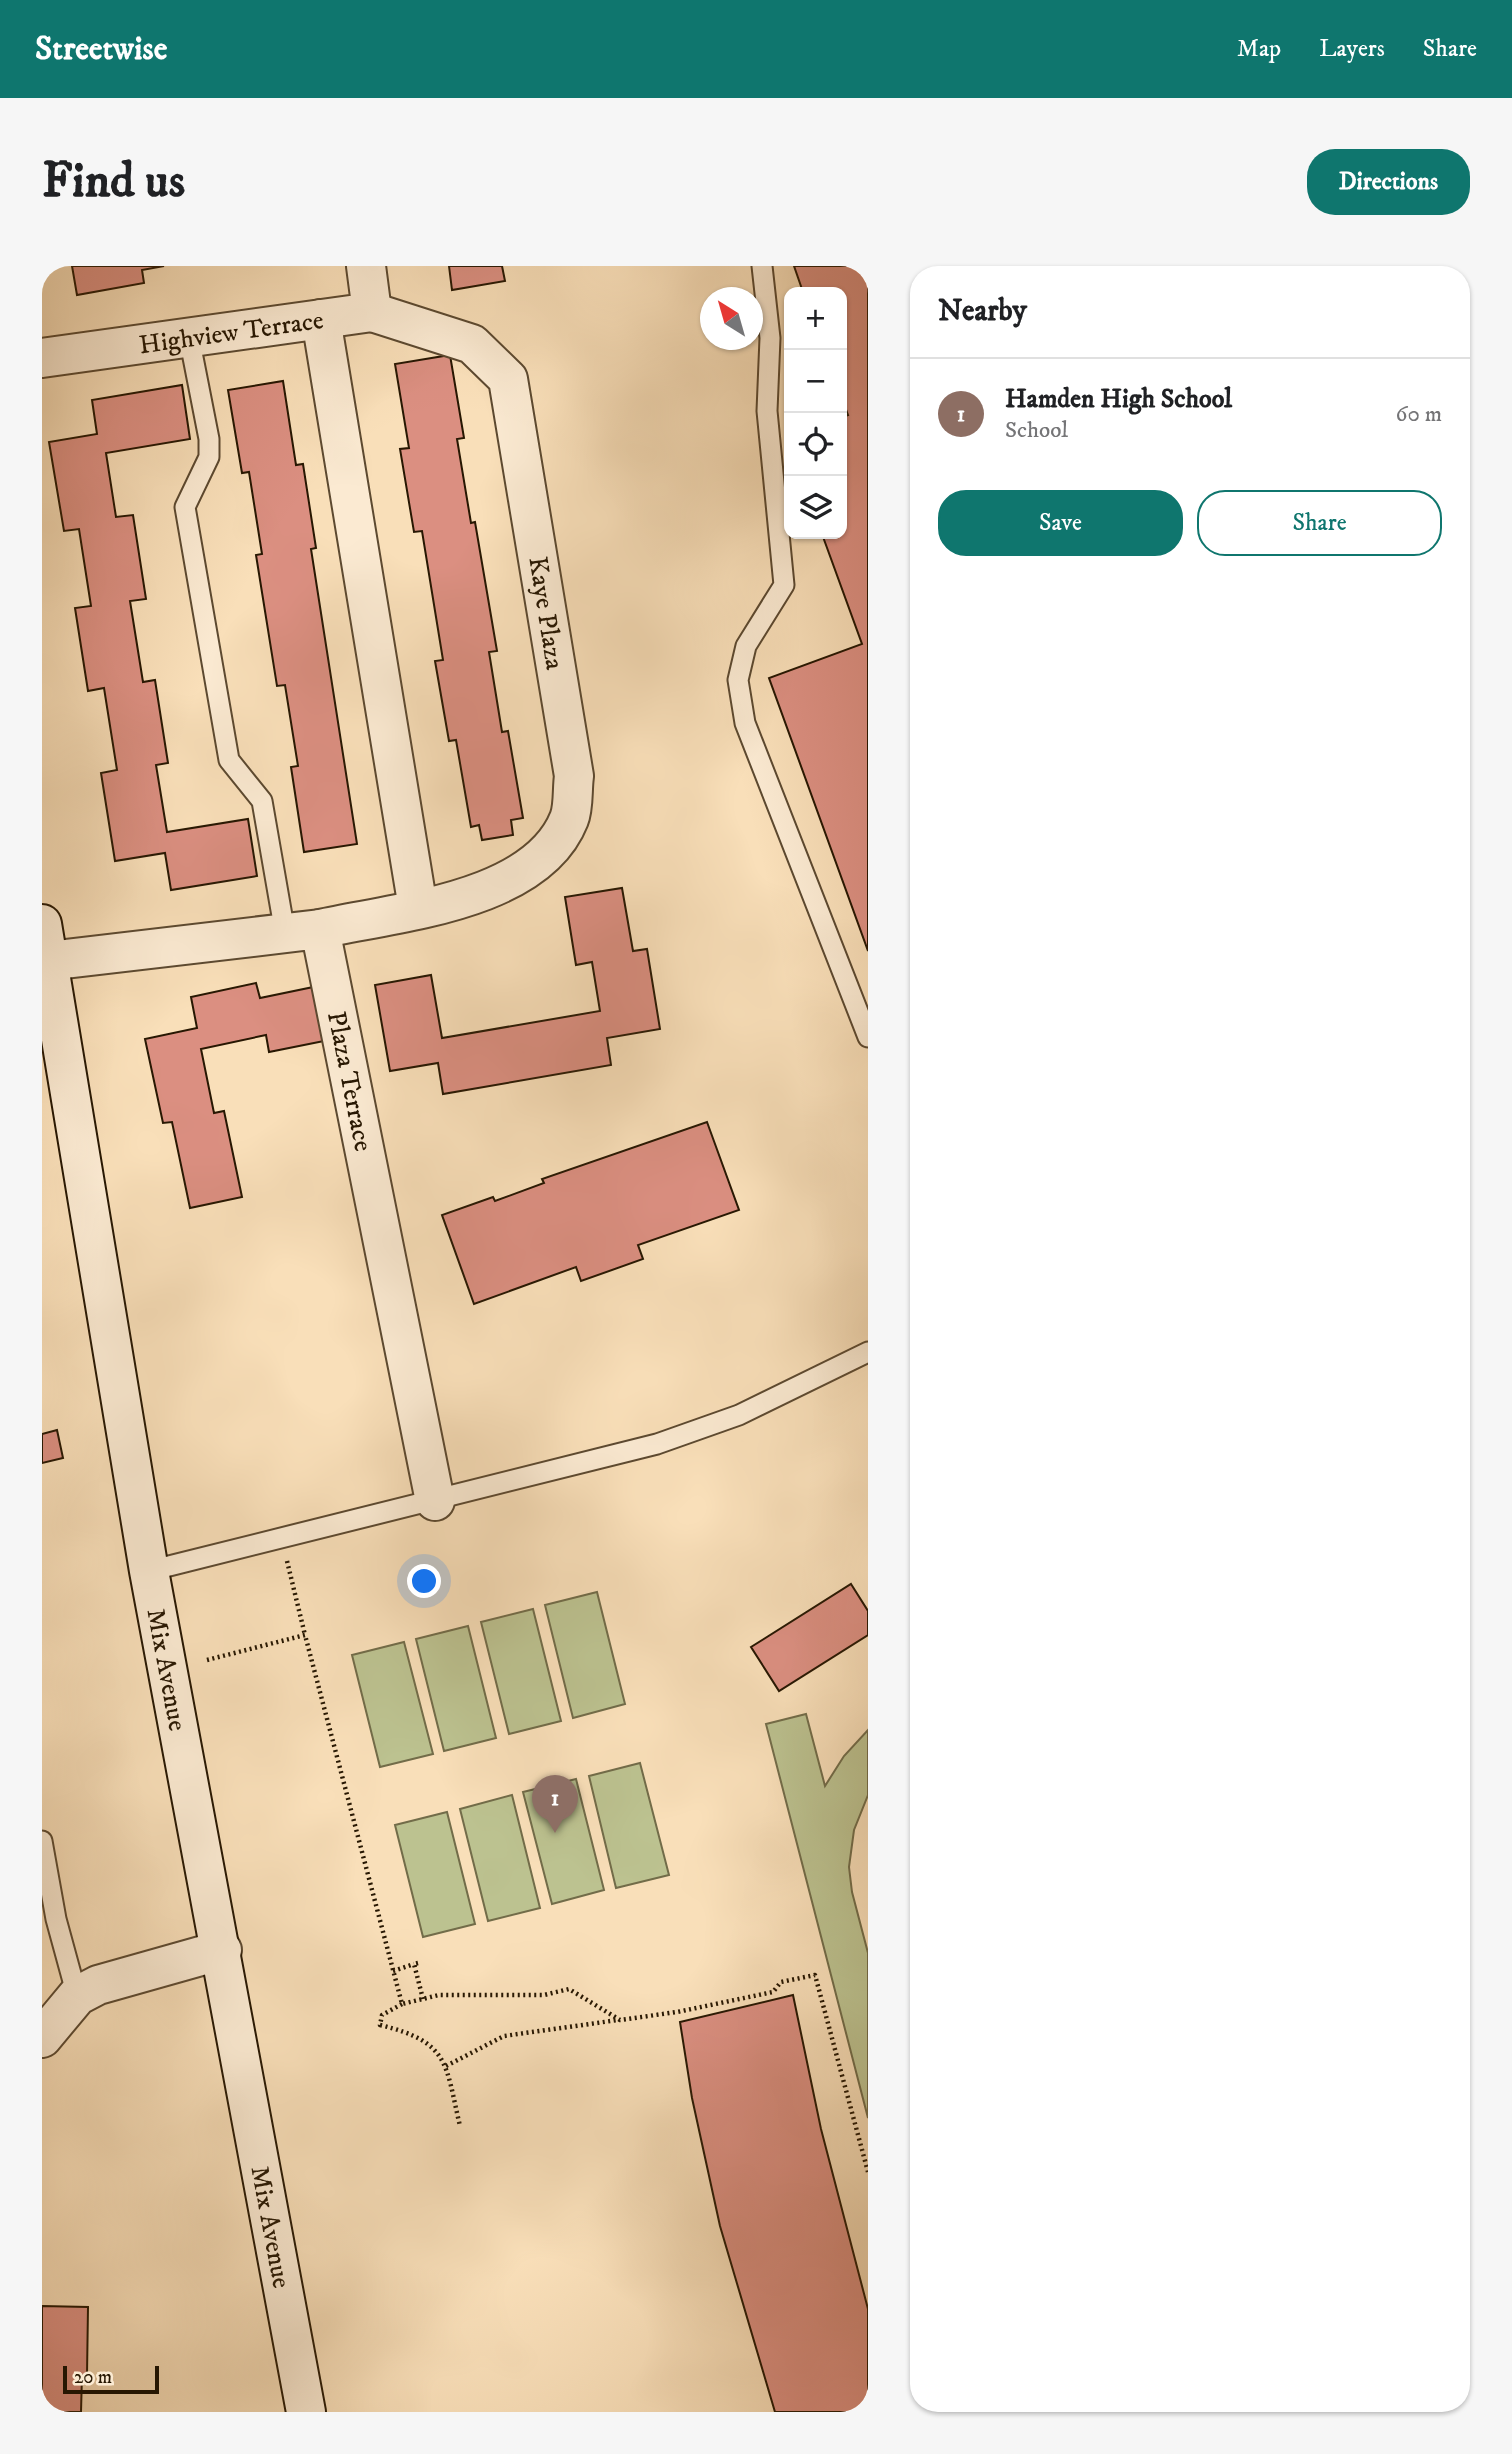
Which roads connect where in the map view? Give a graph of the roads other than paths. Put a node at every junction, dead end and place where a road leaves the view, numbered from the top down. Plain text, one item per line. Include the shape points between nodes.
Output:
1 (366, 266) edge
2 (762, 266) edge
3 (372, 312) junction
4 (321, 319) junction
5 (190, 337) junction
6 (42, 358) edge
7 (418, 908) junction
8 (42, 924) edge
9 (303, 931) junction
10 (45, 962) edge
11 (868, 1037) edge
12 (868, 1352) edge
13 (435, 1501) junction
14 (149, 1570) junction
15 (42, 1841) edge
16 (222, 1950) junction
17 (77, 1996) junction
18 (42, 2038) edge
19 (306, 2412) edge

1 - 3 street
2 - 11 lane via 770,338 767,411 784,585 746,646 738,680 745,723
3 - 4 street, Highview Terrace
3 - 7 street, Kaye Plaza via 472,344 508,379 574,776 570,818 551,848 530,868 483,893
4 - 5 street, Highview Terrace
4 - 7 street
5 - 6 street, Highview Terrace
5 - 9 lane via 209,457 185,507 229,760 262,801
7 - 9 street, Kaye Plaza
8 - 10 street, Mix Avenue
9 - 10 street
9 - 13 street, Plaza Terrace
10 - 14 street, Mix Avenue
12 - 13 lane via 739,1415 669,1440
13 - 14 lane
14 - 16 street, Mix Avenue
15 - 17 lane
16 - 17 street via 98,1985
16 - 19 street, Mix Avenue
17 - 18 street

